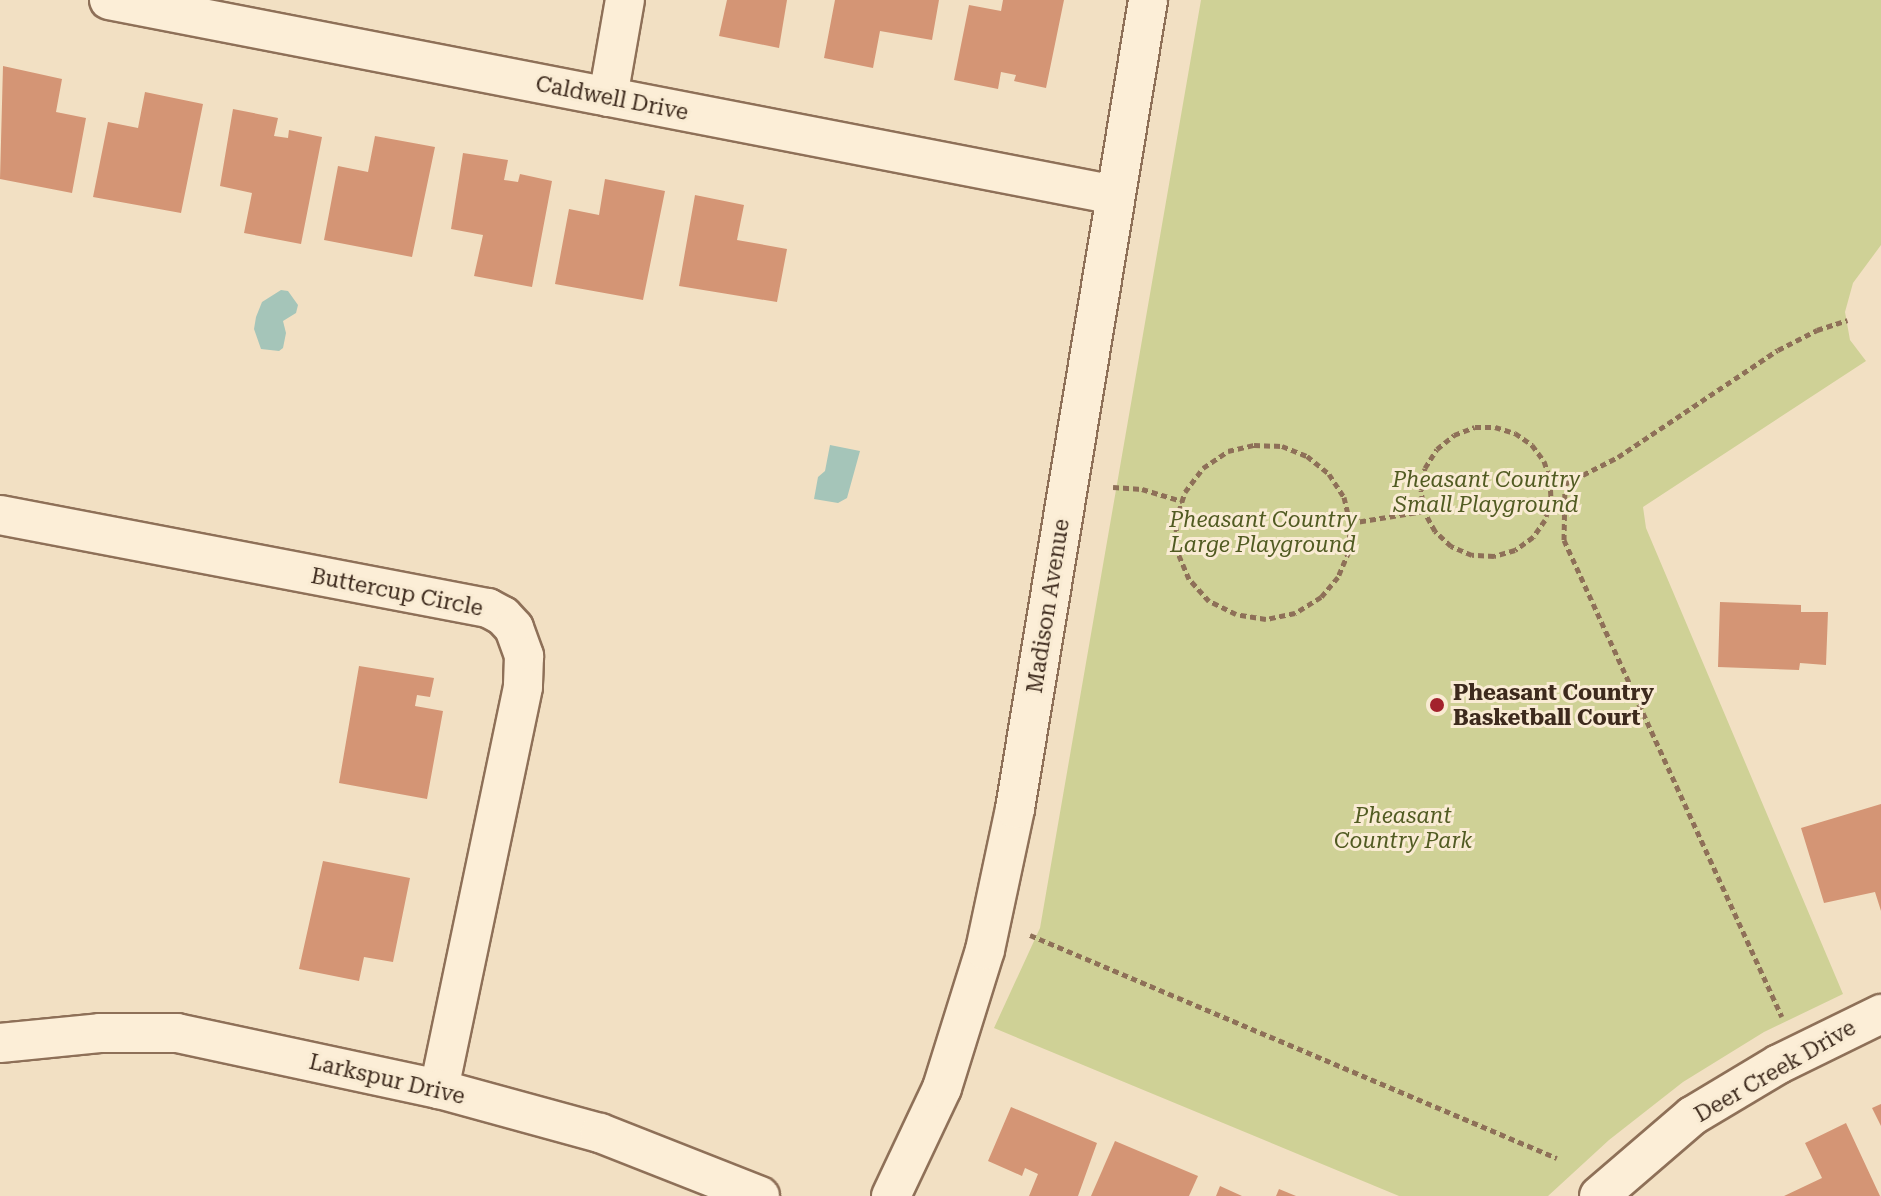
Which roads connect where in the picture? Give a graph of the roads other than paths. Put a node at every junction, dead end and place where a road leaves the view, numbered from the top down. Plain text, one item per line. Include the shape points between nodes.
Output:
1 (111, 0) edge
2 (625, 0) edge
3 (1148, 0) edge
4 (608, 97) junction
5 (1115, 195) junction
6 (0, 515) edge
7 (1881, 1014) edge
8 (0, 1043) edge
9 (439, 1089) junction
10 (760, 1196) edge
11 (891, 1196) edge
12 (1599, 1196) edge

1 - 4 street, Caldwell Drive
2 - 4 street
3 - 5 street, Madison Avenue
4 - 5 street, Caldwell Drive
5 - 11 street, Madison Avenue via 1015,809 985,950 942,1088
6 - 9 street, Buttercup Circle via 488,608 514,628 524,656 523,687
7 - 12 street, Deer Creek Drive via 1779,1064 1692,1116
8 - 9 street, Larkspur Drive via 100,1033 177,1033
9 - 10 street, Larkspur Drive via 600,1133

